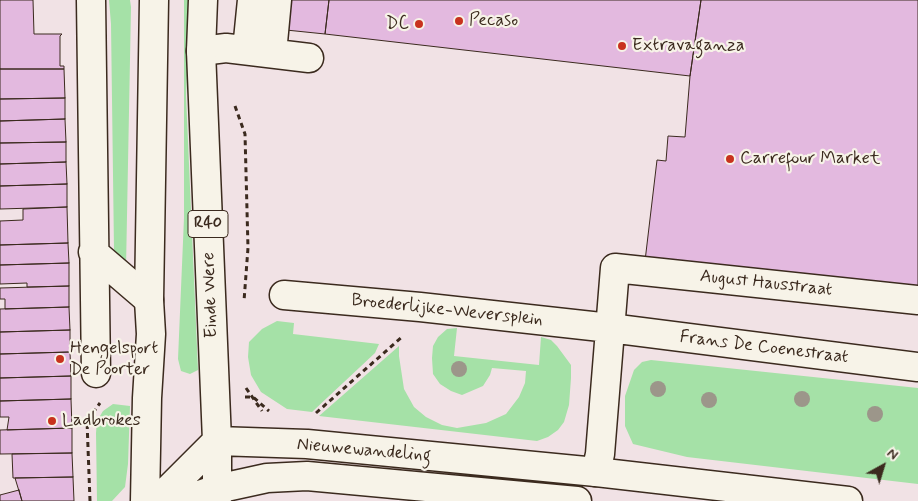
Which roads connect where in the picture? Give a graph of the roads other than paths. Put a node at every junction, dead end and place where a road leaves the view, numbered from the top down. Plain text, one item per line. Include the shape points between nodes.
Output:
1 (90, 0) edge
2 (154, 0) edge
3 (203, 0) edge
4 (252, 0) edge
5 (277, 0) edge
6 (201, 51) junction
7 (259, 52) junction
8 (309, 58) dead end
9 (94, 252) junction
10 (284, 295) dead end
11 (149, 300) junction
12 (918, 300) edge
13 (610, 328) junction
14 (918, 367) edge
15 (96, 373) dead end
16 (217, 441) junction
17 (596, 472) junction
18 (217, 495) edge
19 (145, 501) edge
20 (157, 501) edge
21 (182, 501) edge
22 (577, 501) edge
23 (592, 501) edge
24 (848, 501) edge

1 - 9 main road
2 - 11 main road
3 - 6 main road, Einde Were / R40
4 - 7 main road
5 - 7 main road
6 - 7 main road via 226,48
6 - 16 main road, Einde Were / R40
7 - 8 main road
9 - 11 main road
9 - 15 main road
10 - 13 main road, Broederlijke-Weversplein
11 - 19 main road via 151,334
12 - 13 main road, August Hausstraat via 615,268
13 - 14 main road, Frans De Coenestraat
13 - 17 main road
16 - 17 main road, Nieuwewandeling via 293,444
16 - 18 main road, Einde Were / R40
16 - 20 main road
17 - 23 main road
17 - 24 main road, Nieuwewandeling
18 - 21 main road, Nieuwewandeling
18 - 22 main road, Nieuwewandeling via 267,478 307,476

